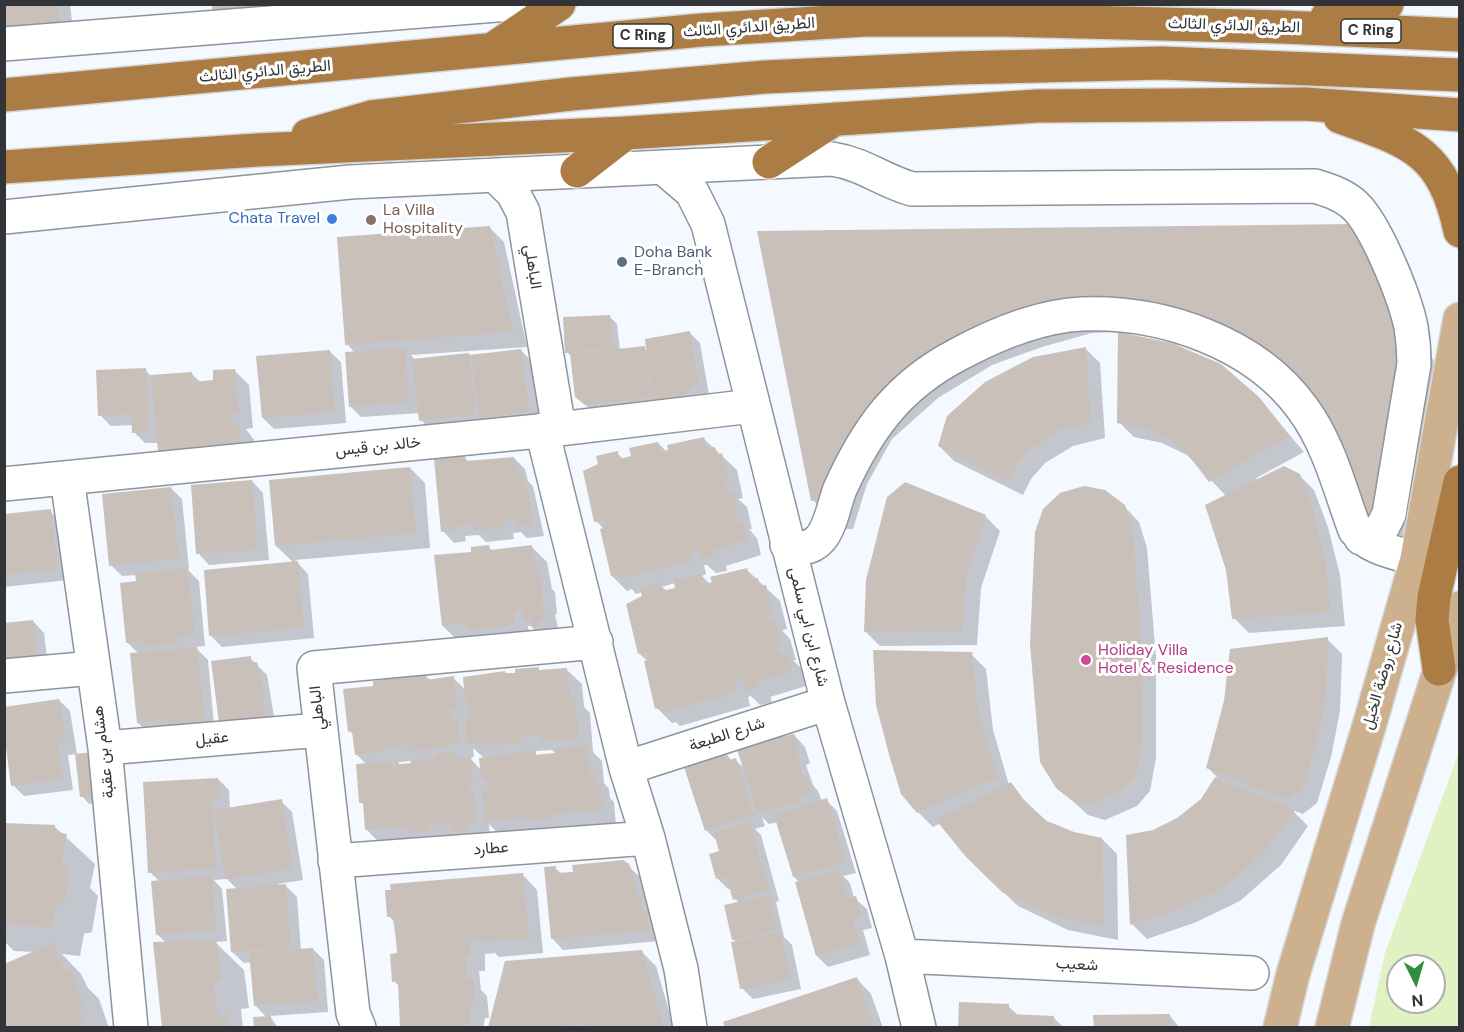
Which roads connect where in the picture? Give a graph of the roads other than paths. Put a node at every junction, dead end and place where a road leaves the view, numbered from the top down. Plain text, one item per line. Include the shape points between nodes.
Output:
1 (509, 4) edge
2 (559, 4) edge
3 (961, 4) edge
4 (1387, 4) edge
5 (1003, 20) junction
6 (1283, 27) junction
7 (1460, 35) edge
8 (4, 44) edge
9 (488, 52) junction
10 (1460, 75) edge
11 (4, 95) edge
12 (1305, 104) junction
13 (1460, 115) edge
14 (837, 117) junction
15 (626, 133) junction
16 (257, 150) junction
17 (754, 163) junction
18 (4, 167) edge
19 (665, 169) junction
20 (577, 171) junction
21 (538, 175) junction
22 (496, 176) junction
23 (523, 212) junction
24 (4, 218) edge
25 (708, 224) junction
26 (1460, 231) edge
27 (1460, 319) edge
28 (752, 406) junction
29 (550, 430) junction
30 (67, 478) junction
31 (1460, 482) edge
32 (4, 484) edge
33 (1361, 538) junction
34 (787, 544) junction
35 (1417, 559) junction
36 (1460, 608) edge
37 (596, 642) junction
38 (93, 668) junction
39 (1439, 669) junction
40 (4, 676) edge
41 (828, 703) junction
42 (320, 730) junction
43 (105, 748) junction
44 (626, 768) junction
45 (648, 838) junction
46 (335, 861) junction
47 (902, 956) junction
48 (1252, 973) dead end
49 (131, 1028) edge
50 (359, 1028) edge
51 (690, 1028) edge
52 (919, 1028) edge
53 (1280, 1028) edge
54 (1332, 1028) edge

1 - 8 street
2 - 9 highway
3 - 5 highway
4 - 6 highway
5 - 6 highway, الطريق الدائري الثالث / C Ring
5 - 9 highway, الطريق الدائري الثالث / C Ring via 865,20 713,29
6 - 7 highway, الطريق الدائري الثالث / C Ring
9 - 11 highway, الطريق الدائري الثالث / C Ring
10 - 16 highway via 1162,63 765,77 371,117
12 - 13 highway
12 - 14 highway via 1037,105
12 - 26 highway via 1393,137 1425,157 1443,178
14 - 15 highway
14 - 17 highway
15 - 16 highway
15 - 20 highway
16 - 18 highway
17 - 19 street
17 - 25 street via 720,187
17 - 33 street via 832,159 864,167 912,189 1315,186 1335,192 1367,220 1406,309 1414,345 1389,514 1381,530
19 - 20 street
19 - 25 street, شارع ابن ابي سلمى via 692,192
20 - 21 street
21 - 22 street
21 - 23 street, الباهلي
22 - 23 street, الباهلي via 513,193
22 - 24 street via 351,182
23 - 29 street, الباهلي
25 - 28 street, شارع ابن ابي سلمى
27 - 35 main road, شارع روضة الخيل
28 - 29 street, خالد بن قيس
28 - 34 street, شارع ابن ابي سلمى
29 - 30 street, خالد بن قيس
29 - 37 street, الباهلي
30 - 32 street, خالد بن قيس
30 - 38 street, هشام بن عقبة
31 - 39 highway via 1434,597 1432,620
33 - 34 street via 1322,440 1303,409 1272,376 1218,341 1185,329 1127,317 1080,314 1047,320 984,341 902,392 881,417 853,463 820,539 808,547
33 - 35 street via 1381,549
34 - 41 street, شارع ابن ابي سلمى
35 - 53 main road, شارع روضة الخيل
36 - 39 main road
37 - 42 street, الباهلي via 314,668
37 - 44 street, الباهلي
38 - 40 street
38 - 43 street, هشام بن عقبة
39 - 54 main road via 1358,924
41 - 44 street, شارع الطبعة
41 - 47 street, شارع ابن ابي سلمى
42 - 43 street, عقيل
42 - 46 street, الباهلي
43 - 49 street, هشام بن عقبة
44 - 45 street, الباهلي
45 - 46 street, عطارد
45 - 51 street, الباهلي via 681,969
46 - 50 street, الباهلي via 353,1013
47 - 48 street, شعيب
47 - 52 street, شارع ابن ابي سلمى

